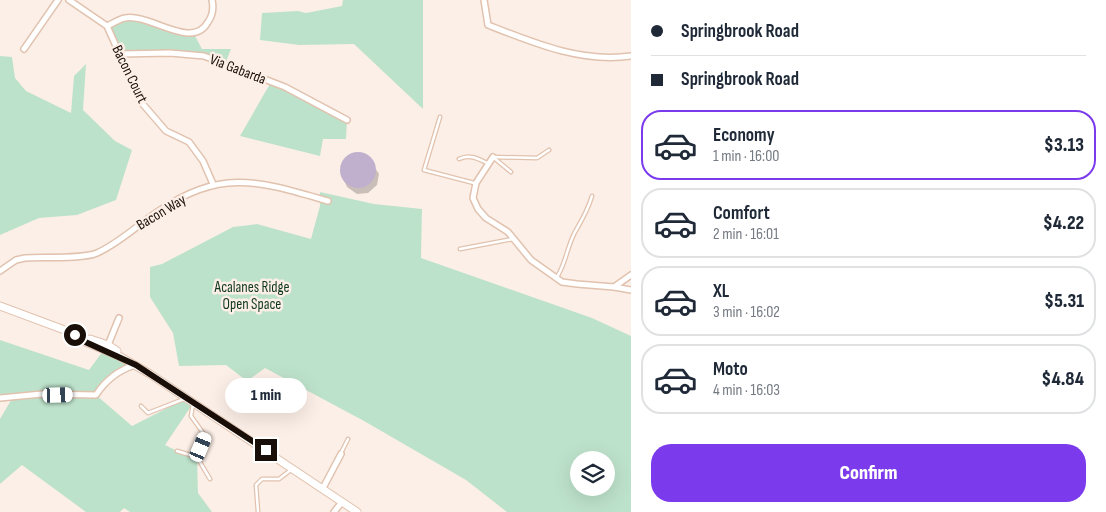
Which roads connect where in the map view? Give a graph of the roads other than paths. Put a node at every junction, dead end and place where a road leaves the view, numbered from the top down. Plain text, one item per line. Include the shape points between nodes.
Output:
1 (58, 0) edge
2 (69, 0) edge
3 (212, 0) edge
4 (484, 0) edge
5 (107, 26) junction
6 (24, 49) dead end
7 (120, 54) junction
8 (631, 56) edge
9 (440, 117) dead end
10 (347, 120) dead end
11 (548, 150) dead end
12 (493, 156) junction
13 (458, 159) dead end
14 (489, 164) junction
15 (511, 172) dead end
16 (476, 183) junction
17 (213, 184) junction
18 (592, 196) dead end
19 (328, 202) dead end
20 (513, 238) junction
21 (460, 249) dead end
22 (0, 271) edge
23 (631, 276) edge
24 (557, 278) junction
25 (614, 286) junction
26 (631, 290) edge
27 (0, 306) edge
28 (120, 318) dead end
29 (75, 335) junction
30 (108, 345) junction
31 (126, 359) junction
32 (136, 365) junction
33 (0, 398) edge
34 (190, 400) junction
35 (141, 406) dead end
36 (348, 439) dead end
37 (176, 451) dead end
38 (341, 454) joint
39 (197, 457) junction
40 (293, 468) junction
41 (210, 479) dead end
42 (323, 488) junction
43 (342, 502) junction
44 (258, 512) edge
45 (334, 512) edge
46 (357, 512) edge

1 - 6 street
2 - 5 street, Bacon Court
3 - 5 street, Bacon Court via 212,16 206,26 194,34 181,33 148,19 124,18
4 - 8 street via 488,25 547,48 608,59
5 - 7 street, Bacon Court
7 - 10 street, Via Gabarda via 204,56 285,88
7 - 17 street, Bacon Court via 141,102 166,131 189,142 203,161
9 - 16 lane via 424,170
11 - 12 lane via 537,158
12 - 14 street
12 - 15 lane
13 - 14 lane via 474,157
14 - 16 street
16 - 20 street via 473,198 478,209
17 - 19 street, Bacon Way via 271,185
17 - 22 street, Bacon Way via 168,205 97,253 25,258
18 - 24 lane
20 - 21 lane
20 - 24 street via 531,260
23 - 25 street
24 - 25 street via 562,282
25 - 26 street
27 - 29 street
28 - 30 street
29 - 30 street
29 - 31 street
30 - 31 street
31 - 32 street
32 - 33 street via 111,378 96,395 42,394
32 - 34 street
34 - 35 lane via 148,413
34 - 39 lane via 191,416 206,437
34 - 40 street
36 - 38 lane
37 - 39 lane
38 - 42 street
39 - 41 lane
40 - 42 street
40 - 44 lane via 279,479 262,479 256,486
42 - 43 street
43 - 45 street
43 - 46 street

